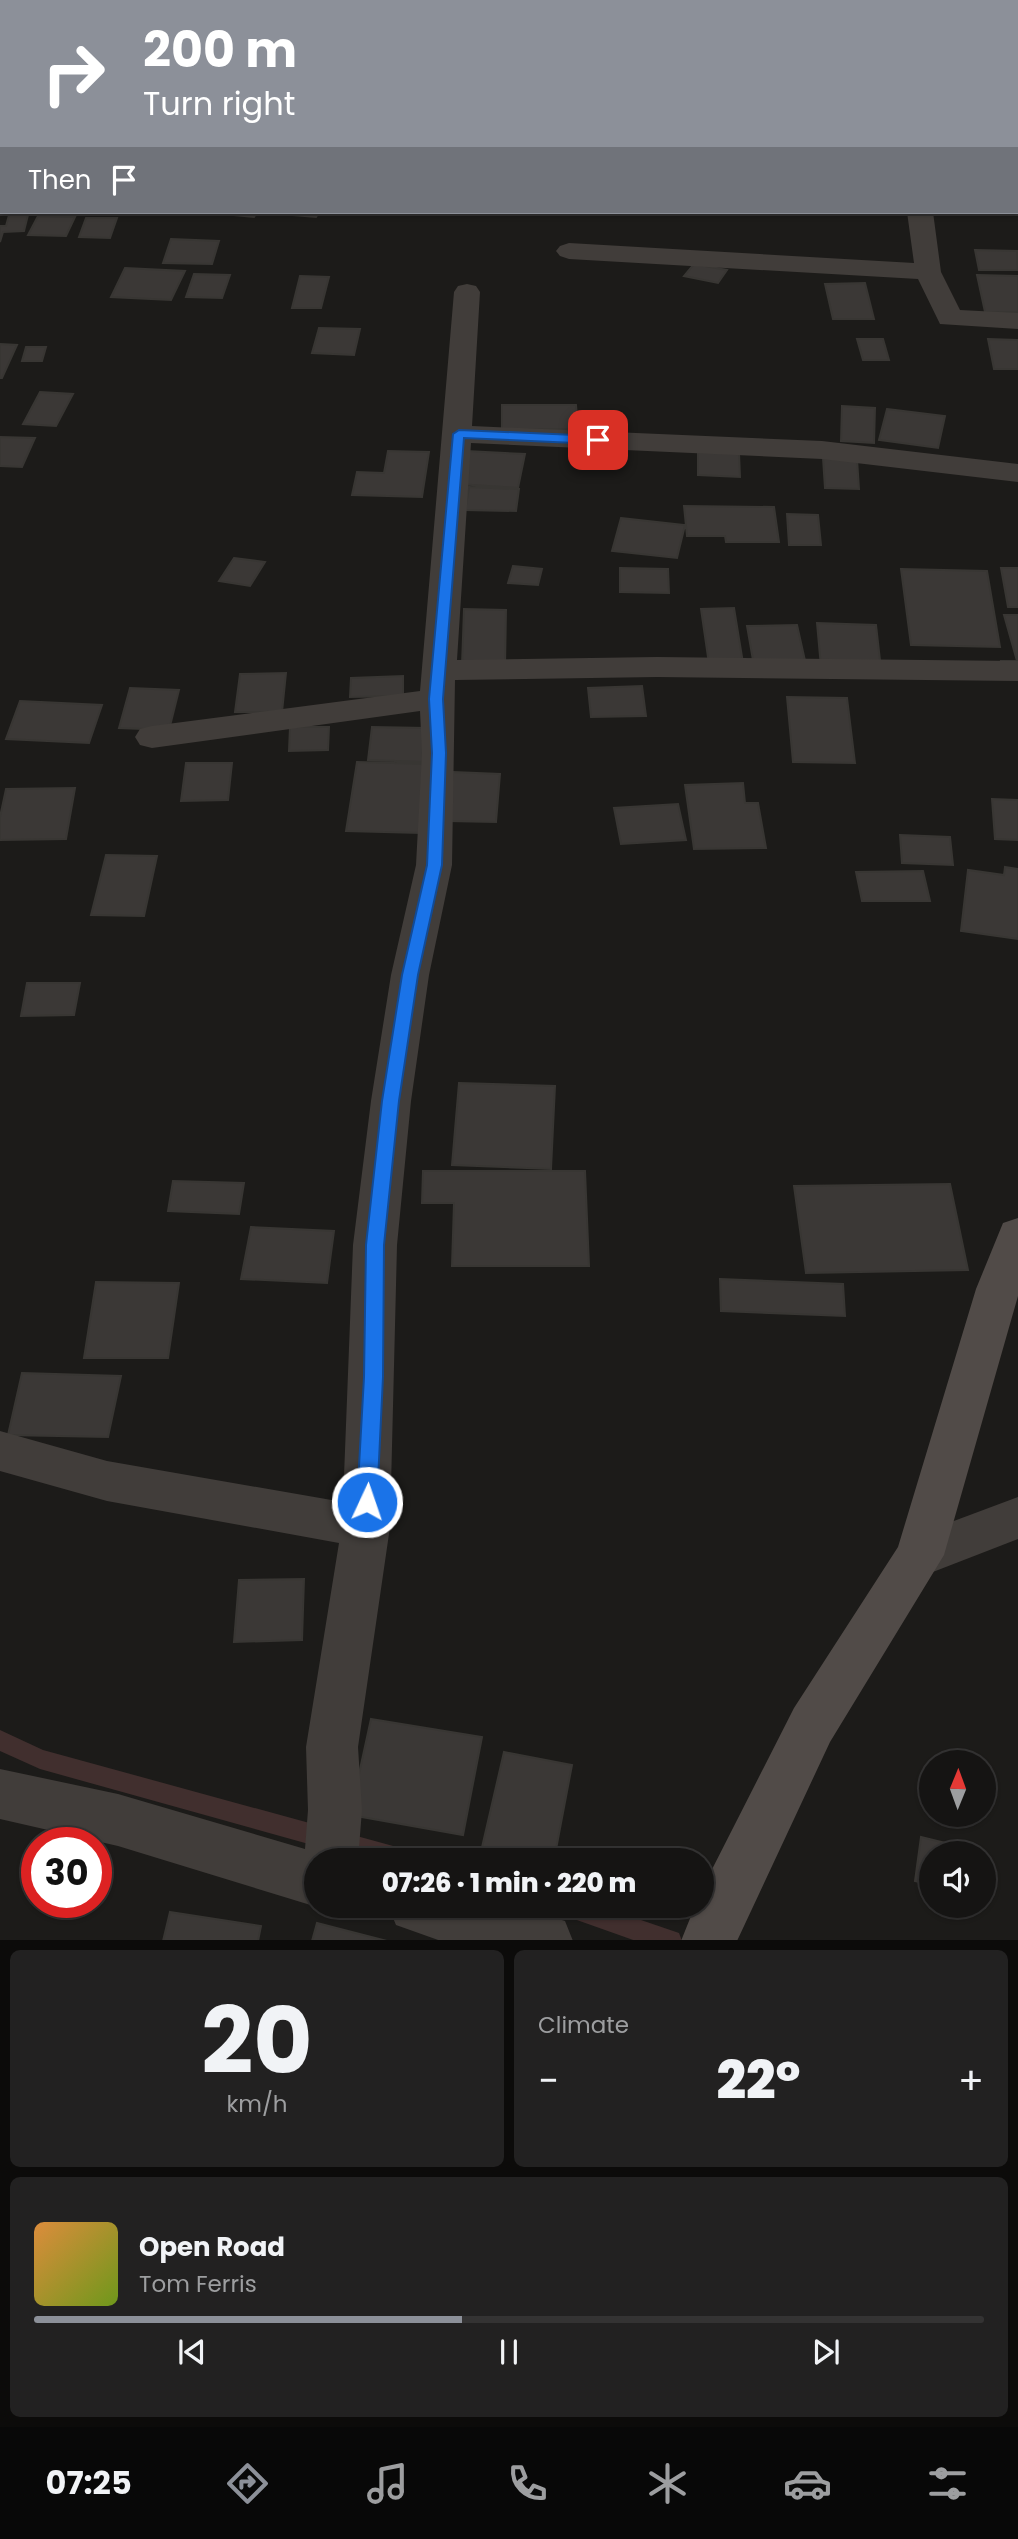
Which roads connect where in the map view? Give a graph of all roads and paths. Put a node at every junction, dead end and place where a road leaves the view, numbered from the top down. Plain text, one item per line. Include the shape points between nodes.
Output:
1 (920, 214) edge
2 (569, 251) dead end
3 (928, 272) junction
4 (467, 292) dead end
5 (1018, 321) edge
6 (459, 434) junction
7 (1018, 473) edge
8 (1018, 671) edge
9 (438, 685) junction
10 (152, 737) dead end
11 (1018, 1235) edge
12 (0, 1451) edge
13 (1018, 1518) edge
14 (366, 1527) junction
15 (920, 1555) junction
16 (0, 1794) edge
17 (333, 1835) edge
18 (304, 1876) edge
19 (460, 1918) edge
20 (715, 1925) edge
21 (541, 1940) edge

1 - 3 street
2 - 3 street
3 - 5 street via 950,318
4 - 6 street
6 - 7 street via 821,450
6 - 9 street
8 - 9 street via 712,667
9 - 10 street
9 - 14 street via 434,865 410,975 375,1245
11 - 15 main road
12 - 14 street via 107,1481
13 - 15 street
14 - 17 street via 332,1746
15 - 20 main road via 812,1725
16 - 18 street via 118,1820
19 - 21 street

